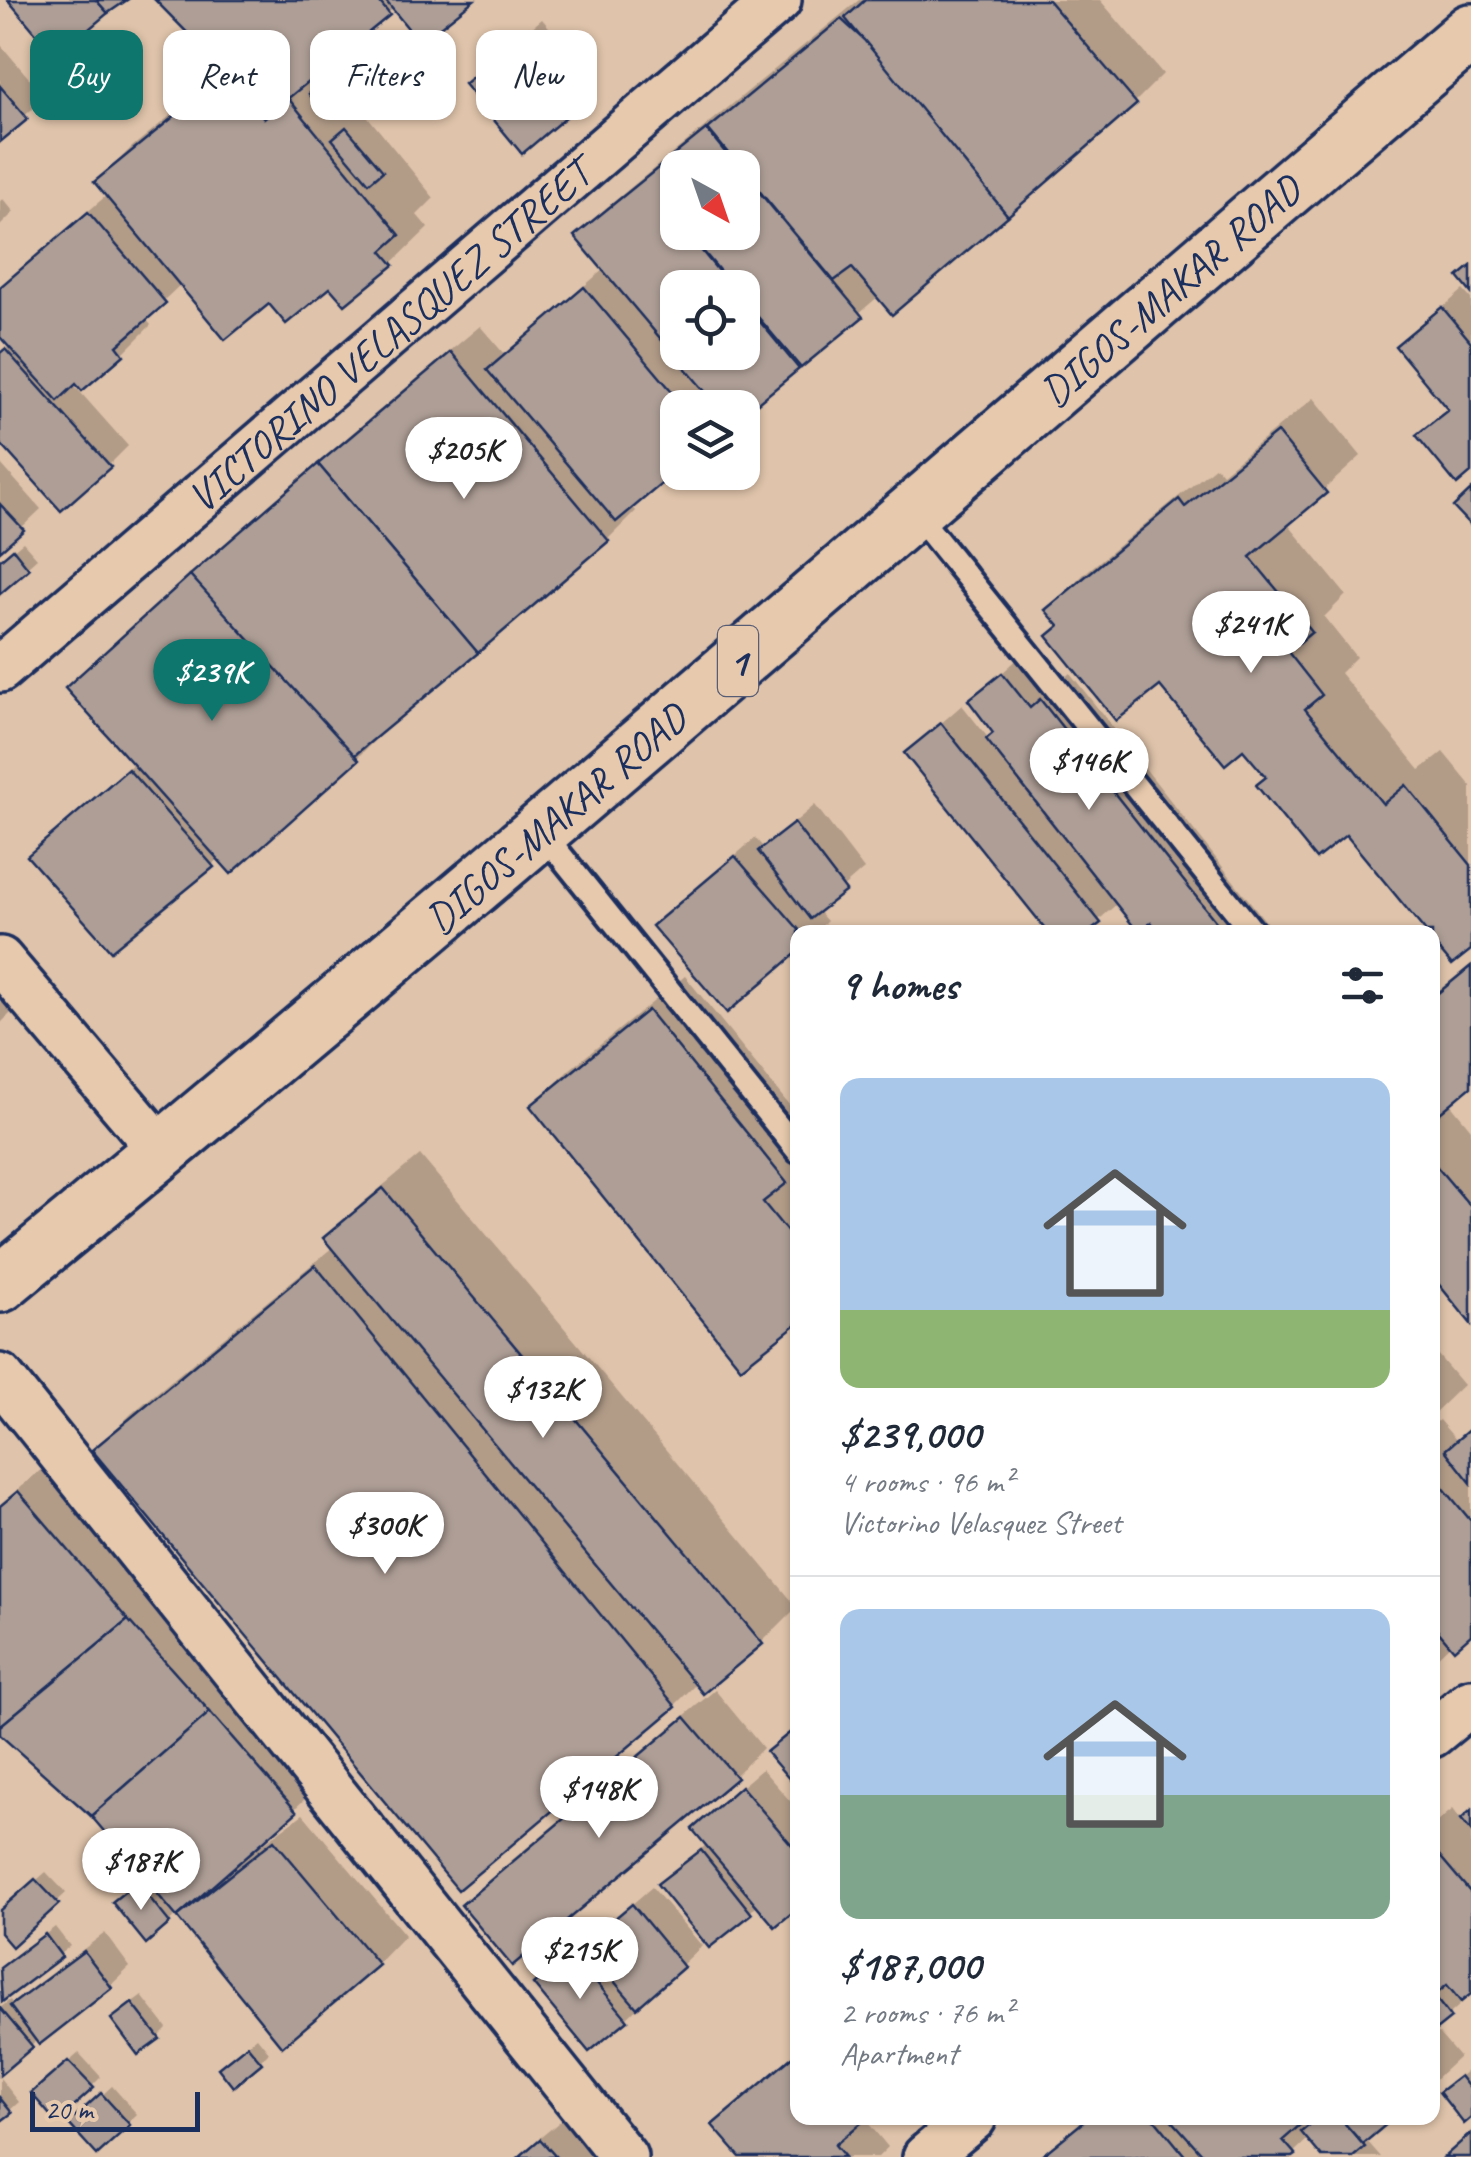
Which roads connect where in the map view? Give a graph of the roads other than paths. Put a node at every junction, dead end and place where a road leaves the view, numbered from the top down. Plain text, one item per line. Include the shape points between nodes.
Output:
1 (778, 0) edge
2 (1471, 32) edge
3 (912, 509) junction
4 (0, 668) edge
5 (541, 831) junction
6 (1248, 925) edge
7 (0, 960) edge
8 (790, 1141) edge
9 (162, 1151) junction
10 (0, 1284) edge
11 (0, 1377) edge
12 (1471, 1702) edge
13 (1440, 1727) edge
14 (965, 2125) edge
15 (624, 2157) edge
16 (926, 2157) edge

1 - 4 street, VICTORINO VELASQUEZ STREET
2 - 3 main road, DIGOS-MAKAR ROAD / 1
3 - 5 main road, DIGOS-MAKAR ROAD / 1
3 - 6 lane
5 - 8 lane
5 - 9 main road, DIGOS-MAKAR ROAD / 1
7 - 9 street
9 - 10 main road, DIGOS-MAKAR ROAD / 1
11 - 15 street
12 - 13 street
14 - 16 street

